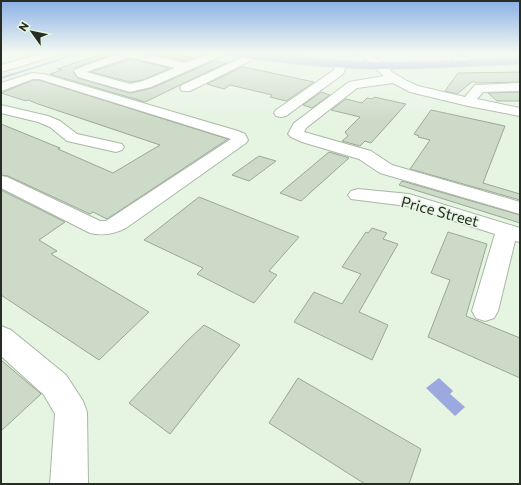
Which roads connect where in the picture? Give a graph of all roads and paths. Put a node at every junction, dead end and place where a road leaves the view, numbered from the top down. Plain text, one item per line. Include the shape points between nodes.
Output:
1 (84, 76) edge
2 (166, 76) edge
3 (212, 76) edge
4 (334, 76) edge
5 (391, 76) edge
6 (396, 79) junction
7 (1, 86) edge
8 (520, 87) edge
9 (186, 88) dead end
10 (468, 102) junction
11 (1, 110) edge
12 (520, 112) edge
13 (280, 113) dead end
14 (116, 148) dead end
15 (1, 181) edge
16 (358, 195) dead end
17 (520, 208) edge
18 (513, 232) edge
19 (485, 311) dead end
20 (1, 338) edge
21 (69, 484) edge

1 - 2 street via 130,88
3 - 9 street
4 - 13 street
5 - 6 street
6 - 10 street via 414,89
6 - 17 street via 353,85 299,126 296,134 365,155 386,168
7 - 15 street via 40,76 228,132 240,140 119,223 103,229 87,224
8 - 10 street via 479,88
10 - 12 street
11 - 14 street via 43,119 55,124 72,138
16 - 18 street, Price Street via 409,200
18 - 19 street
20 - 21 street via 55,385 70,412

